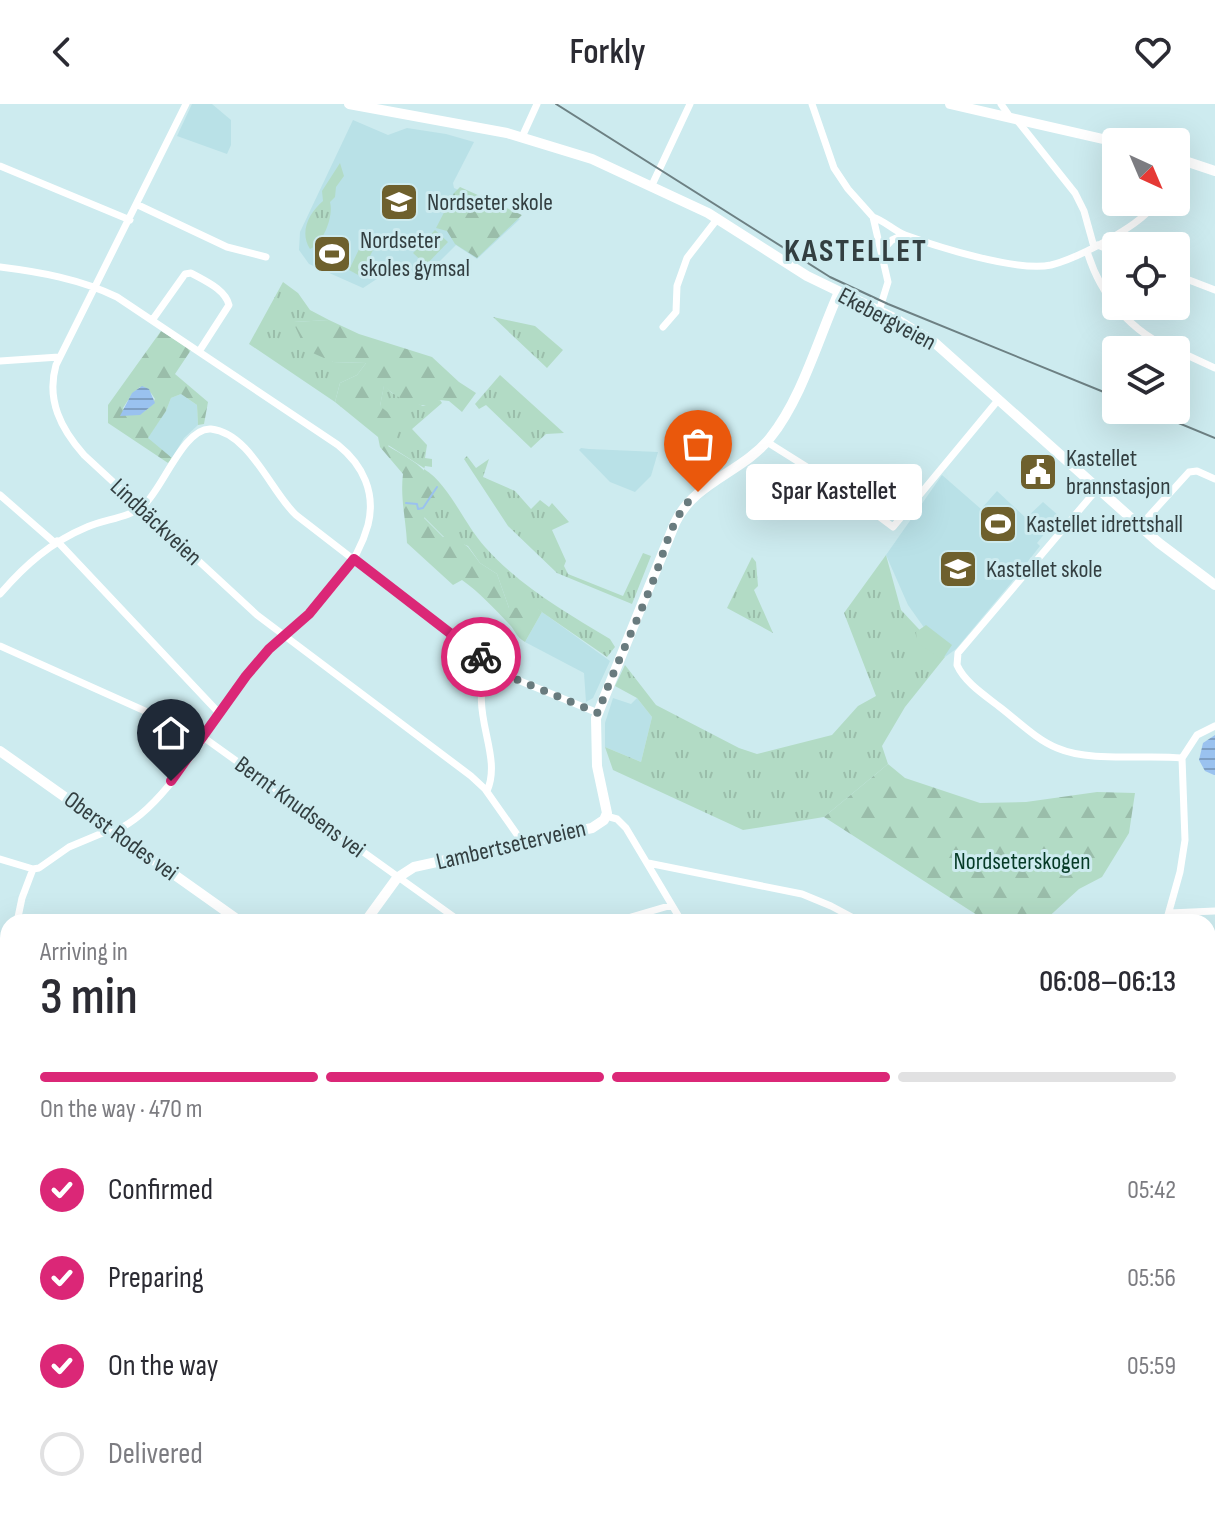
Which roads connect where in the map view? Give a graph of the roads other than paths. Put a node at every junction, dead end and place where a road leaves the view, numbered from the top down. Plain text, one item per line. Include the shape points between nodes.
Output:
1 (186, 104) edge
2 (349, 104) edge
3 (537, 104) edge
4 (690, 104) edge
5 (812, 104) edge
6 (950, 104) edge
7 (1001, 104) edge
8 (366, 105) edge
9 (1013, 118) junction
10 (522, 137) junction
11 (1102, 139) edge
12 (1190, 164) edge
13 (0, 166) edge
14 (1215, 171) edge
15 (652, 185) junction
16 (138, 205) junction
17 (1142, 216) edge
18 (873, 217) junction
19 (718, 218) junction
20 (130, 220) junction
21 (903, 235) junction
22 (1093, 248) junction
23 (1102, 250) edge
24 (882, 251) junction
25 (266, 257) dead end
26 (0, 267) edge
27 (1190, 280) edge
28 (97, 287) junction
29 (1215, 290) edge
30 (839, 292) junction
31 (879, 311) junction
32 (153, 319) junction
33 (663, 327) dead end
34 (1148, 336) edge
35 (200, 350) junction
36 (1190, 356) edge
37 (59, 357) junction
38 (0, 361) edge
39 (1215, 368) edge
40 (999, 399) junction
41 (767, 442) junction
42 (1215, 479) edge
43 (1098, 488) junction
44 (0, 495) edge
45 (140, 508) junction
46 (1140, 526) junction
47 (56, 542) junction
48 (354, 559) junction
49 (1215, 585) edge
50 (0, 594) edge
51 (284, 636) junction
52 (0, 646) edge
53 (490, 665) junction
54 (219, 713) junction
55 (598, 713) junction
56 (1215, 726) edge
57 (203, 737) junction
58 (0, 751) edge
59 (1182, 758) junction
60 (487, 791) junction
61 (606, 816) junction
62 (113, 830) junction
63 (523, 843) junction
64 (0, 859) edge
65 (648, 863) junction
66 (33, 869) junction
67 (397, 878) junction
68 (672, 905) junction
69 (1215, 911) edge
70 (847, 913) edge
71 (19, 914) edge
72 (230, 914) edge
73 (371, 914) edge
74 (449, 914) edge
75 (641, 914) edge
76 (677, 914) edge
77 (1168, 914) edge
78 (1194, 914) edge

1 - 16 street, Lindbäckveien
2 - 8 main road, Ekebergveien
3 - 10 street
4 - 15 street
5 - 18 street via 834,168
6 - 9 main road
7 - 9 street
8 - 10 main road, Ekebergveien
9 - 11 main road
9 - 22 street via 1075,193
10 - 15 main road, Ekebergveien via 584,155
12 - 14 main road
13 - 20 street
15 - 19 main road, Ekebergveien
16 - 20 street, Lindbäckveien
16 - 25 street via 227,247
17 - 22 street
18 - 21 street
18 - 24 street
19 - 30 main road, Ekebergveien
19 - 33 street via 687,258 677,286 676,312
20 - 28 street, Lindbäckveien
21 - 22 street via 973,256 1033,265 1048,265
21 - 24 street
22 - 23 street
22 - 34 street via 1094,273 1107,298
24 - 31 street via 888,282
26 - 28 street
27 - 29 street
28 - 32 street
28 - 37 street, Lindbäckveien
30 - 31 main road, Ekebergveien
30 - 41 main road, Lambertseterveien via 789,406
31 - 40 main road, Ekebergveien via 935,343
32 - 35 street
32 - 35 street via 185,274 216,289 229,305
35 - 48 street via 357,463 371,505
36 - 39 street
37 - 38 street
37 - 45 street, Lindbäckveien via 53,380 61,424 84,455
40 - 41 street via 893,527
40 - 43 main road, Ekebergveien
41 - 55 main road, Lambertseterveien via 694,495 679,515
42 - 46 street via 1189,472
43 - 46 main road, Ekebergveien
43 - 59 street via 958,653 957,665 988,697 1060,750
44 - 47 street
45 - 47 street
45 - 48 street via 189,439 212,429 248,452 291,510
45 - 51 street, Lindbäckveien
46 - 49 main road, Ekebergveien
47 - 50 street
47 - 54 street
48 - 51 street
48 - 53 street
51 - 54 street
51 - 60 street, Lindbäckveien
52 - 57 street, Bernt Knudsens vei
53 - 55 street
53 - 60 street via 480,691 489,757
54 - 57 street
55 - 61 main road, Lambertseterveien via 595,750
56 - 59 street via 1197,735
57 - 62 street via 151,806
57 - 67 street, Bernt Knudsens vei
58 - 62 main road, Oberst Rodes vei
59 - 77 street via 1185,840
60 - 63 street, Lindbäckveien
61 - 63 main road, Lambertseterveien via 592,828
61 - 65 street via 626,828
62 - 66 street
62 - 72 main road, Oberst Rodes vei
63 - 67 main road, Lambertseterveien via 418,866
64 - 66 street
65 - 68 street
65 - 70 street via 802,894
66 - 71 street
67 - 73 main road
67 - 74 street, Bernt Knudsens vei
68 - 75 street
68 - 76 street
69 - 78 street

